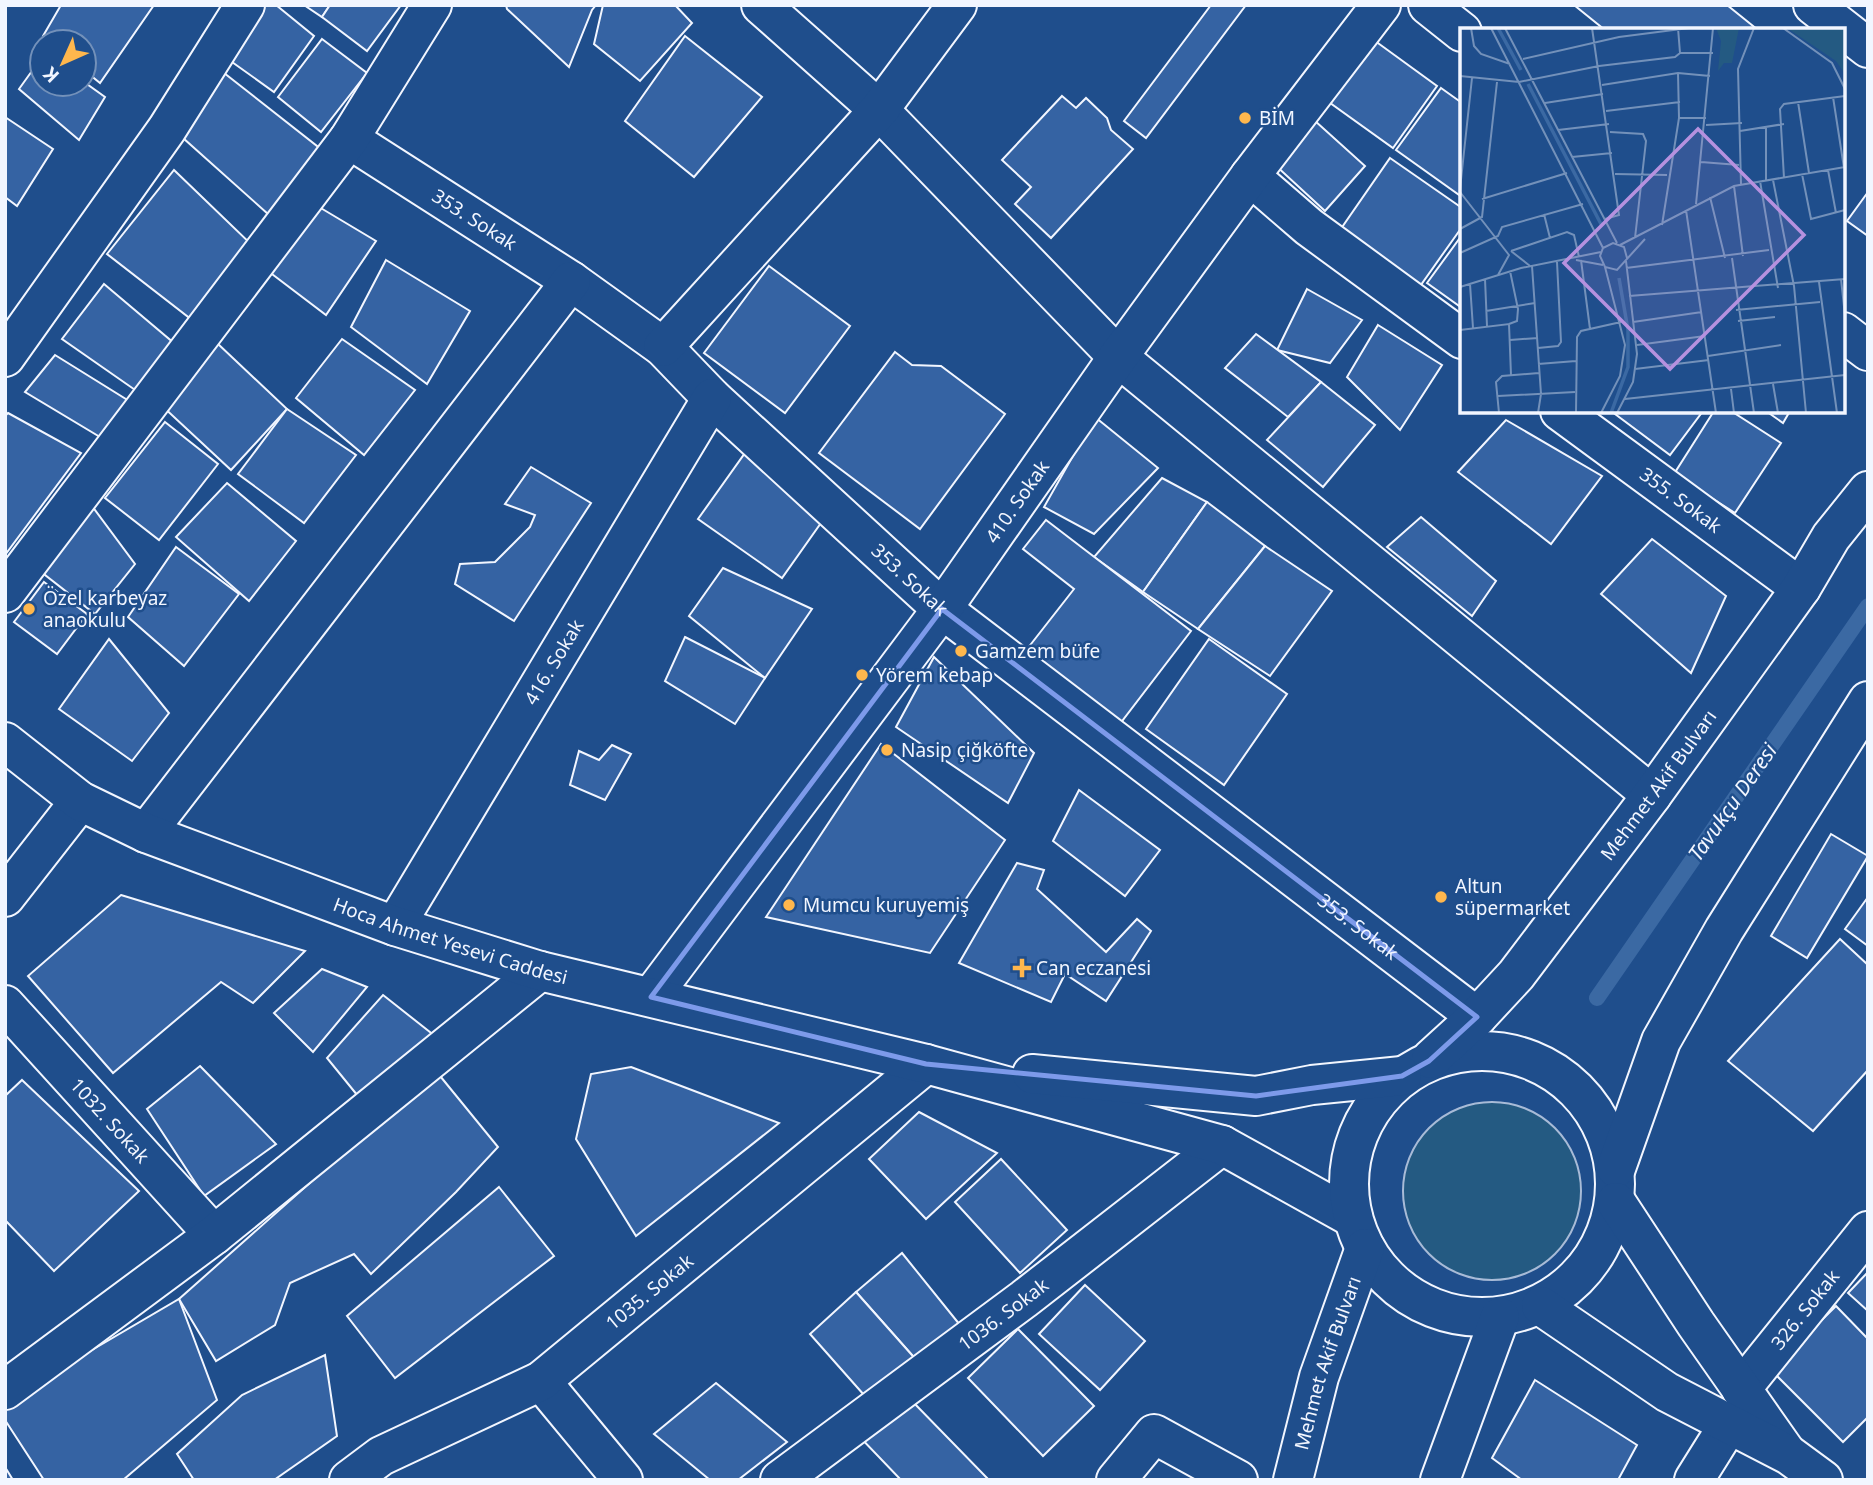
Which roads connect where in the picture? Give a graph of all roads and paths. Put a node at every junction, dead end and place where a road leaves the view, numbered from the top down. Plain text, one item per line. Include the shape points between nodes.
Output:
1 (245, 5) edge
2 (432, 5) edge
3 (761, 5) edge
4 (957, 5) edge
5 (1381, 5) edge
6 (1428, 5) edge
7 (1813, 5) edge
8 (1842, 28) edge
9 (1460, 30) edge
10 (1845, 30) edge
11 (1868, 48) edge
12 (879, 110) junction
13 (349, 139) junction
14 (1250, 176) junction
15 (571, 281) junction
16 (1845, 334) edge
17 (1460, 338) edge
18 (663, 347) junction
19 (1868, 351) edge
20 (5, 357) edge
21 (1118, 357) junction
22 (712, 398) junction
23 (1563, 413) edge
24 (1868, 491) edge
25 (1801, 588) junction
26 (5, 593) edge
27 (942, 608) junction
28 (1868, 701) edge
29 (5, 742) edge
30 (1653, 795) junction
31 (80, 801) junction
32 (146, 834) junction
33 (5, 897) edge
34 (395, 926) junction
35 (540, 971) junction
36 (651, 997) junction
37 (5, 1005) edge
38 (1477, 1017) junction
39 (926, 1064) junction
40 (1416, 1069) junction
41 (1222, 1145) junction
42 (1616, 1185) junction
43 (1868, 1231) edge
44 (1359, 1233) junction
45 (214, 1235) junction
46 (1541, 1306) junction
47 (1500, 1317) junction
48 (541, 1381) junction
49 (1741, 1389) junction
50 (5, 1390) edge
51 (1729, 1424) junction
52 (1789, 1455) junction
53 (349, 1480) edge
54 (622, 1480) edge
55 (780, 1480) edge
56 (1116, 1480) edge
57 (1238, 1480) edge
58 (1293, 1480) edge
59 (1440, 1480) edge
60 (1694, 1480) edge
61 (1823, 1480) edge

1 - 20 street via 167,129
2 - 13 street
3 - 12 street
4 - 12 street
5 - 14 street, 410. Sokak
6 - 9 street
7 - 8 street
10 - 11 street
12 - 18 street
12 - 21 street
13 - 15 street, 353. Sokak
13 - 26 street
14 - 17 street via 1309,227
14 - 21 street, 410. Sokak
15 - 18 street, 353. Sokak
15 - 32 street
16 - 19 street
18 - 22 street, 353. Sokak
21 - 27 street, 410. Sokak
21 - 30 street
22 - 27 street, 353. Sokak
22 - 34 street, 416. Sokak
23 - 25 street, 355. Sokak
24 - 25 street, Mehmet Akif Bulvarı via 1831,537
25 - 30 street, Mehmet Akif Bulvarı
27 - 36 street, 410. Sokak
27 - 38 street, 353. Sokak
28 - 42 street via 1724,930 1661,1041
29 - 31 street, Hoca Ahmet Yesevi Caddesi
30 - 38 street, Mehmet Akif Bulvarı via 1516,975
31 - 32 street, Hoca Ahmet Yesevi Caddesi
31 - 33 street
32 - 34 street, Hoca Ahmet Yesevi Caddesi
34 - 35 street, Hoca Ahmet Yesevi Caddesi
35 - 36 street, Hoca Ahmet Yesevi Caddesi
35 - 45 street
36 - 39 street, Hoca Ahmet Yesevi Caddesi
37 - 45 street, 1032. Sokak
38 - 40 street, Mehmet Akif Bulvarı
39 - 40 street via 1256,1096
39 - 41 street
39 - 48 street, 1035. Sokak
40 - 42 street via 1469,1050 1510,1052 1549,1068 1581,1094 1605,1128
40 - 44 street, Mehmet Akif Bulvarı via 1374,1104 1355,1139 1348,1178
41 - 44 street
41 - 55 street, 1036. Sokak
42 - 46 street via 1603,1244 1577,1280
42 - 49 street
43 - 49 street, 326. Sokak
44 - 47 street via 1388,1280 1421,1303 1459,1316
44 - 58 street, Mehmet Akif Bulvarı
45 - 50 street
46 - 47 street
46 - 51 street via 1667,1392
47 - 59 street
48 - 53 street, 1035. Sokak via 381,1456
48 - 54 street
49 - 52 street
51 - 52 street
51 - 60 street
52 - 61 street
56 - 57 street via 1154,1434

